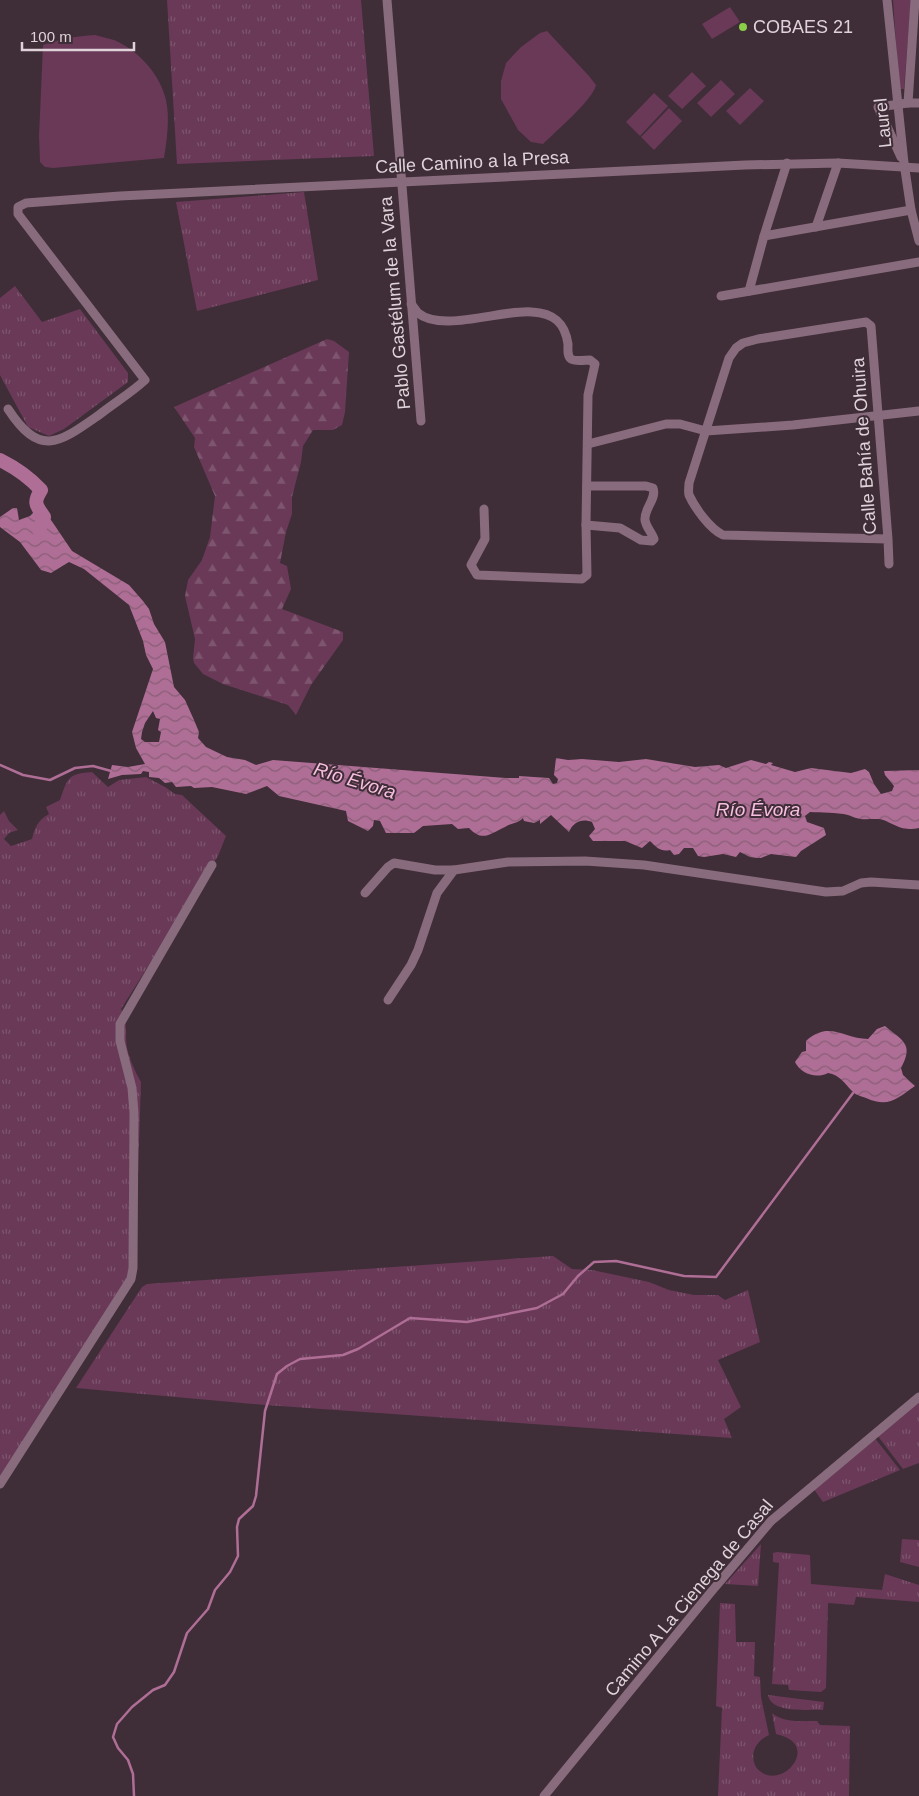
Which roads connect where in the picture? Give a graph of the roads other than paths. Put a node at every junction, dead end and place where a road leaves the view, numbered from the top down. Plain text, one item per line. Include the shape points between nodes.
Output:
1 (386, 0) edge
2 (887, 0) edge
3 (915, 0) edge
4 (908, 103) junction
5 (919, 103) edge
6 (898, 105) junction
7 (786, 163) junction
8 (838, 163) junction
9 (904, 165) junction
10 (919, 168) edge
11 (401, 182) junction
12 (911, 210) junction
13 (816, 227) junction
14 (764, 236) junction
15 (919, 241) edge
16 (919, 262) edge
17 (749, 291) junction
18 (721, 296) dead end
19 (411, 304) junction
20 (8, 409) dead end
21 (919, 411) edge
22 (878, 415) junction
23 (421, 421) dead end
24 (706, 432) junction
25 (588, 444) junction
26 (587, 486) junction
27 (484, 509) dead end
28 (586, 525) junction
29 (888, 539) junction
30 (890, 564) dead end
31 (212, 865) dead end
32 (454, 870) junction
33 (919, 885) edge
34 (365, 893) dead end
35 (388, 1000) dead end
36 (919, 1397) edge
37 (0, 1484) edge
38 (544, 1796) edge

1 - 11 street, Pablo Gastélum de la Vara
2 - 6 street, Laurel
3 - 4 street
4 - 5 street
4 - 6 street
6 - 9 street, Laurel
6 - 9 street via 878,106 877,109
7 - 8 street, Calle Camino a la Presa
7 - 11 street, Calle Camino a la Presa
7 - 14 street
8 - 9 street, Calle Camino a la Presa
8 - 13 street
9 - 10 street, Calle Camino a la Presa
9 - 12 street, Laurel
11 - 19 street, Pablo Gastélum de la Vara
11 - 20 street, Calle Camino a la Presa via 26,203 18,207 18,214 145,380 74,432 53,441 31,436 19,426
12 - 13 street
12 - 15 street, Laurel
13 - 14 street
14 - 17 street
16 - 17 street
17 - 18 street
19 - 23 street, Pablo Gastélum de la Vara
19 - 25 street via 419,313 439,321 470,320 514,312 545,313 553,317 564,327 571,359 590,360 595,364 588,395
21 - 22 street
22 - 24 street
22 - 24 street, Calle Bahía de Ohuira via 871,326 866,322 743,343 728,358
22 - 29 street, Calle Bahía de Ohuira
24 - 25 street via 680,424 666,424
24 - 29 street via 688,492 698,510 723,535
25 - 26 street
26 - 28 street
26 - 28 street via 646,486 655,490 645,521 653,536 652,541 641,540 620,528
27 - 28 street via 485,539 471,565 476,575 582,579 588,575
29 - 30 street, Calle Bahía de Ohuira
31 - 37 street via 120,1024 120,1041 132,1088 134,1113 131,1279
32 - 33 street via 508,862 585,861 644,866 826,892 843,891 871,882
32 - 34 street via 394,863
32 - 35 street via 437,893 418,950
36 - 38 street, Camino A La Cienega de Casal via 771,1521

